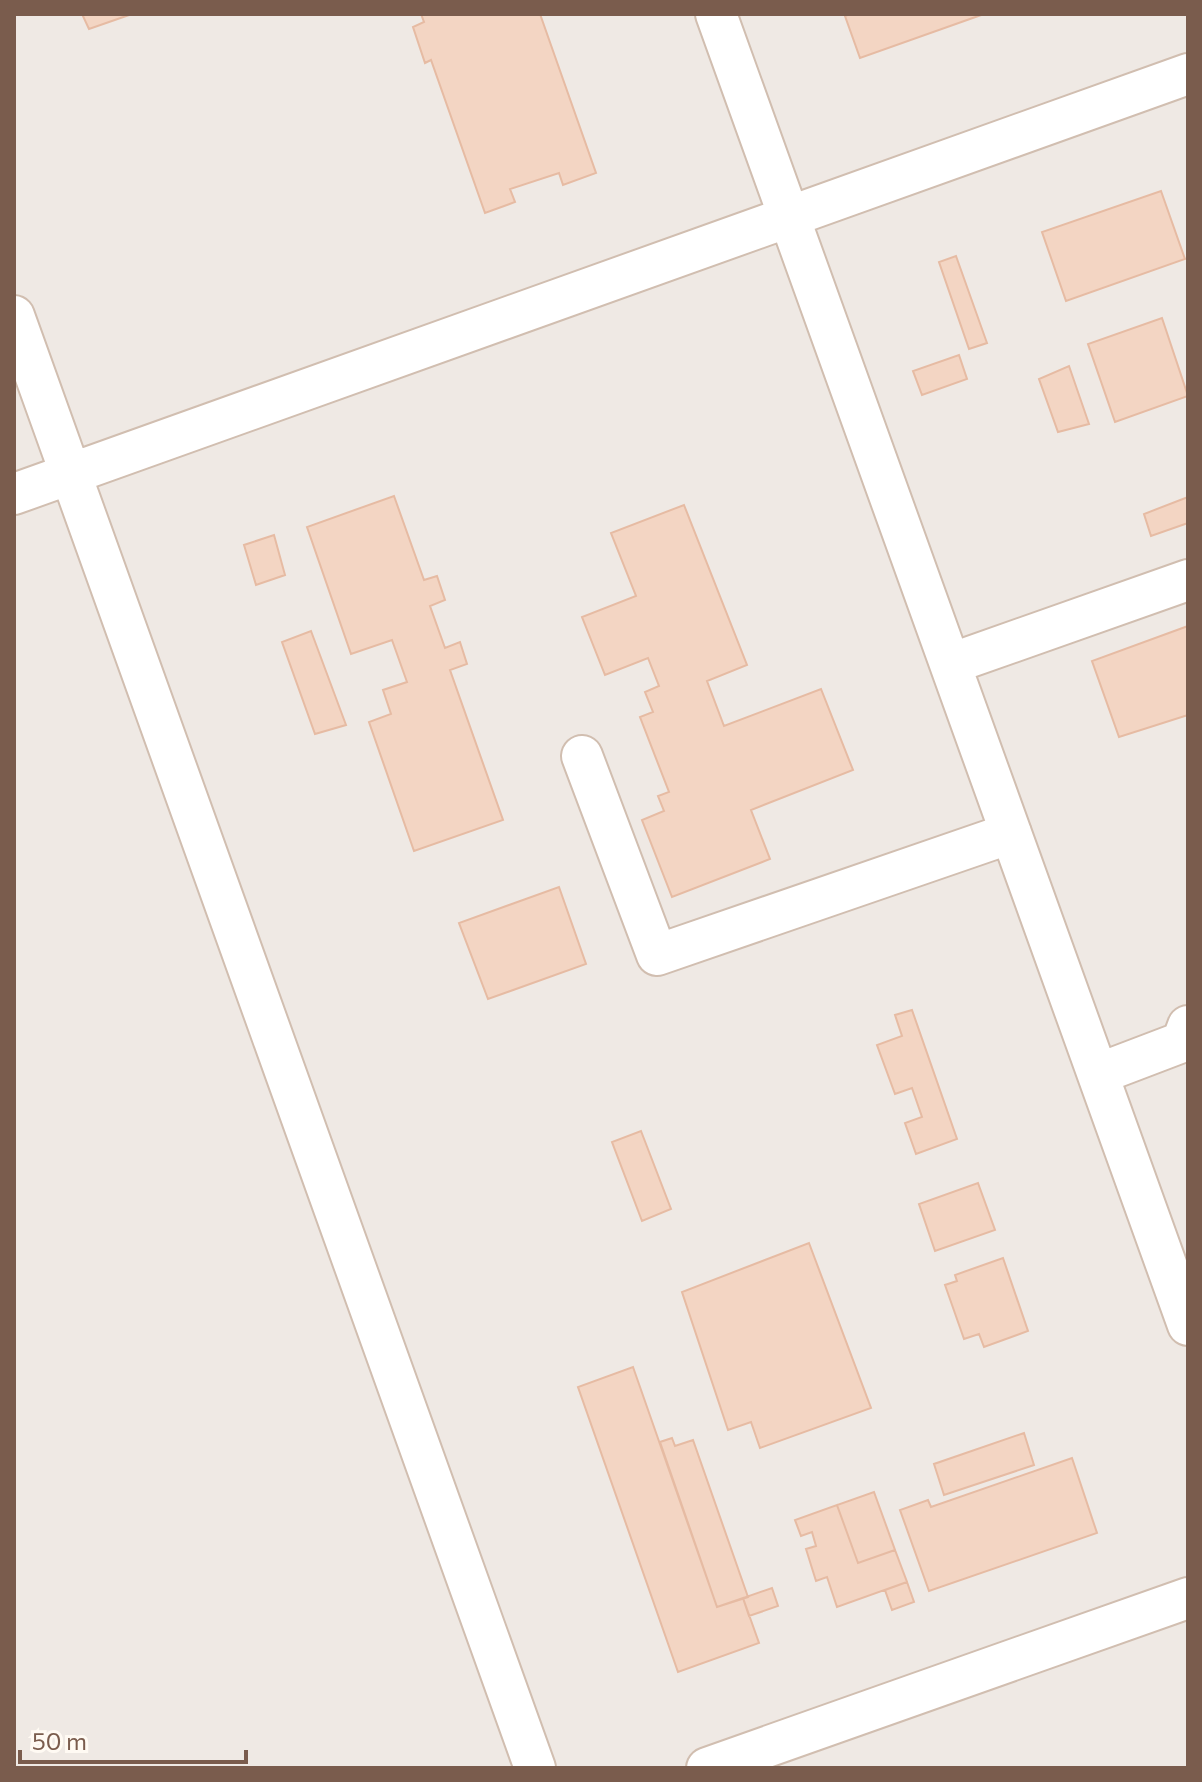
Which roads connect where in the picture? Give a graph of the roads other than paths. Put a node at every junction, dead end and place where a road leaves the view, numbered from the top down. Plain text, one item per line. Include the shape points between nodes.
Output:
1 (716, 14) edge
2 (1188, 74) edge
3 (790, 217) junction
4 (14, 316) edge
5 (70, 474) junction
6 (14, 494) edge
7 (1188, 580) edge
8 (950, 664) junction
9 (582, 756) dead end
10 (1011, 833) junction
11 (1188, 1026) edge
12 (1098, 1074) junction
13 (1188, 1325) edge
14 (1188, 1598) edge
15 (535, 1768) edge
16 (707, 1768) edge

1 - 3 lane
2 - 3 lane
3 - 5 lane
3 - 8 lane
4 - 5 lane
5 - 6 lane
5 - 15 lane
7 - 8 lane
8 - 10 lane
9 - 10 lane via 657,955
10 - 12 lane
11 - 12 lane via 1182,1042
12 - 13 lane
14 - 16 lane

